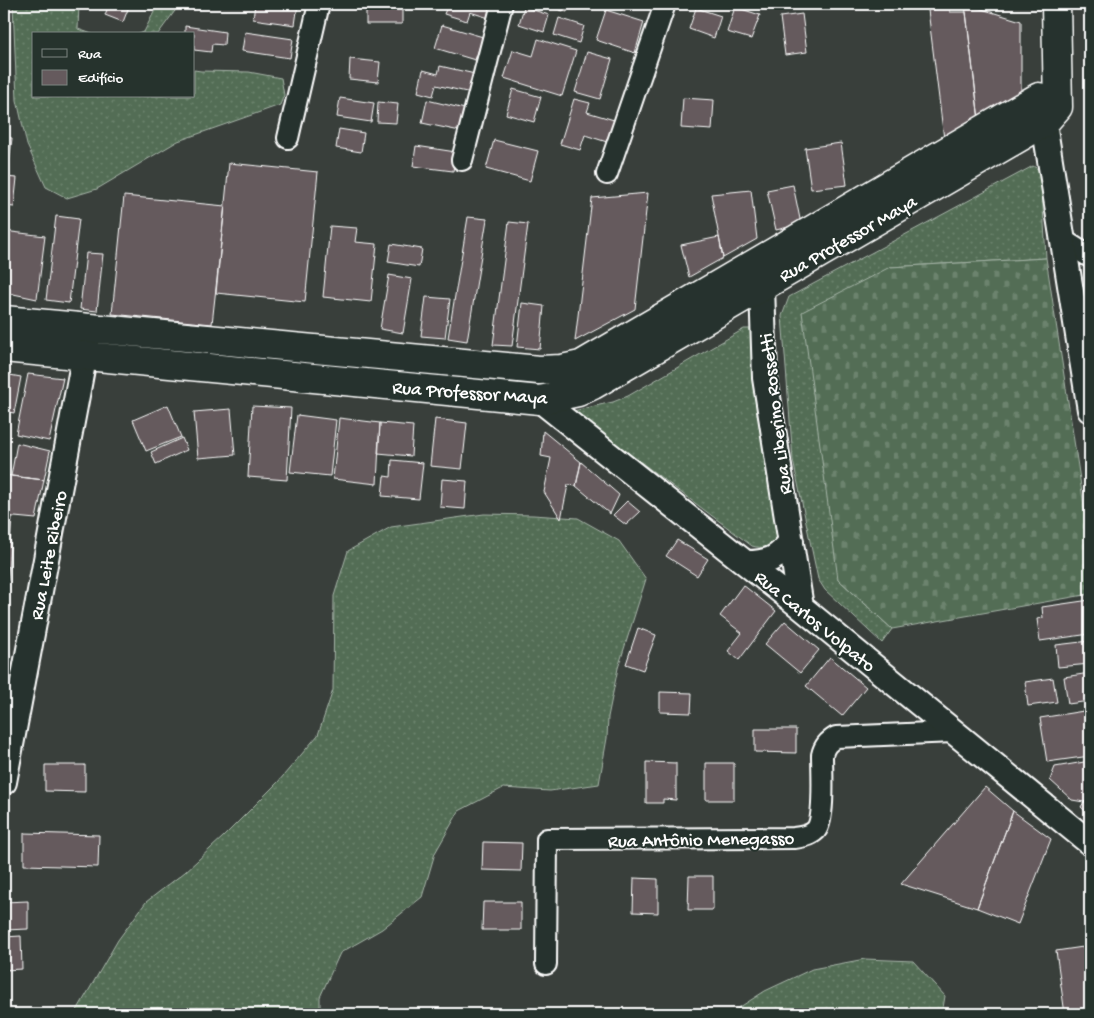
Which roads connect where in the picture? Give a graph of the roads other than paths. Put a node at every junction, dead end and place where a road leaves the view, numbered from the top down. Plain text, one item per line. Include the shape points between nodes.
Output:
1 (319, 4) edge
2 (502, 4) edge
3 (665, 4) edge
4 (1037, 4) edge
5 (1056, 4) edge
6 (1042, 110) junction
7 (288, 138) dead end
8 (462, 160) dead end
9 (607, 174) dead end
10 (1064, 240) junction
11 (1090, 257) edge
12 (759, 274) junction
13 (4, 320) edge
14 (90, 328) junction
15 (228, 341) junction
16 (4, 348) edge
17 (348, 352) junction
18 (84, 356) junction
19 (226, 370) junction
20 (539, 370) junction
21 (347, 381) junction
22 (540, 400) junction
23 (1090, 410) edge
24 (791, 541) junction
25 (746, 564) junction
26 (801, 607) junction
27 (954, 732) junction
28 (4, 782) edge
29 (1090, 844) edge
30 (546, 964) dead end

1 - 7 street
2 - 8 street
3 - 9 street
4 - 6 main road
5 - 6 main road via 1058,107
6 - 10 street
6 - 12 main road, Rua Professor Maya
10 - 11 street
10 - 23 street
12 - 20 main road, Rua Professor Maya via 581,365
12 - 22 main road, Rua Professor Maya via 593,385 578,392
12 - 24 street, Rua Liberino Rossetti via 765,378
13 - 14 main road, Rua Professor Maya
14 - 15 main road, Rua Professor Maya
14 - 18 street, Rua Leite Ribeiro
15 - 17 main road, Rua Professor Maya
15 - 19 main road
16 - 18 main road, Rua Professor Maya
17 - 20 main road, Rua Professor Maya
17 - 21 main road
18 - 19 main road, Rua Professor Maya
18 - 28 street, Rua Leite Ribeiro
19 - 21 main road, Rua Professor Maya
20 - 22 main road
21 - 22 main road, Rua Professor Maya
22 - 25 street, Rua Carlos Volpato
24 - 25 street via 772,559
24 - 26 street, Rua Liberino Rossetti
25 - 26 street, Rua Carlos Volpato
26 - 27 street, Rua Carlos Volpato
27 - 29 street, Rua Carlos Volpato
27 - 30 street, Rua Antônio Menegasso via 836,737 828,741 822,755 821,818 816,829 806,836 547,839

